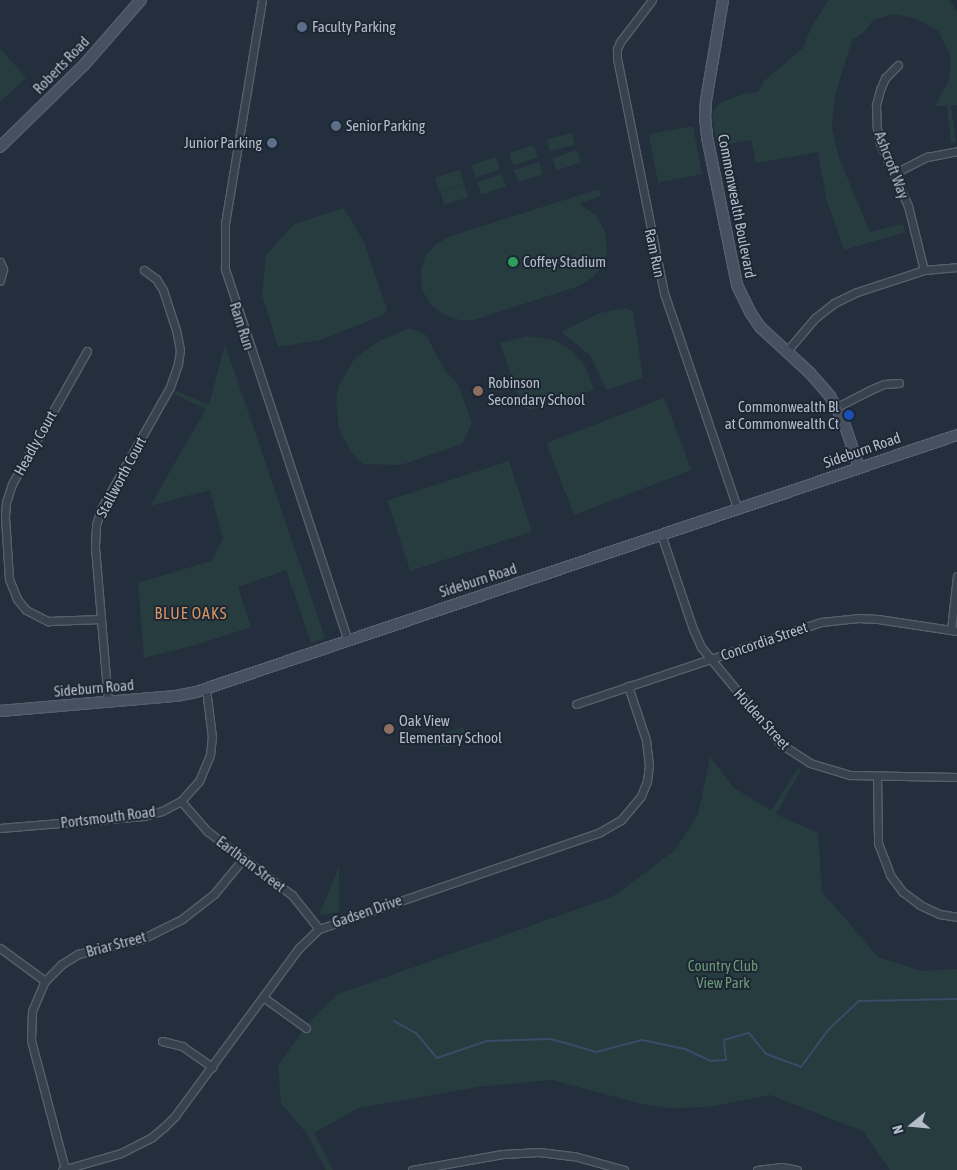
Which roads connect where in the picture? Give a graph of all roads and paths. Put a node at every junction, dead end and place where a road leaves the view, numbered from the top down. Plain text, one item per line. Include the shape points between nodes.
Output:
1 (141, 0) edge
2 (262, 0) edge
3 (652, 0) edge
4 (723, 0) edge
5 (898, 65) dead end
6 (0, 147) edge
7 (957, 152) edge
8 (895, 173) junction
9 (0, 262) edge
10 (957, 267) edge
11 (144, 270) dead end
12 (924, 270) junction
13 (0, 281) edge
14 (87, 351) dead end
15 (786, 352) junction
16 (899, 383) dead end
17 (838, 407) junction
18 (957, 435) edge
19 (859, 467) junction
20 (737, 508) junction
21 (661, 534) junction
22 (957, 576) edge
23 (101, 619) junction
24 (954, 631) edge
25 (348, 640) junction
26 (711, 659) junction
27 (628, 686) junction
28 (206, 689) junction
29 (108, 702) junction
30 (576, 704) dead end
31 (0, 711) edge
32 (877, 776) junction
33 (957, 777) edge
34 (181, 801) junction
35 (0, 828) edge
36 (243, 859) junction
37 (957, 917) edge
38 (319, 929) junction
39 (0, 948) edge
40 (45, 981) junction
41 (263, 997) junction
42 (306, 1028) dead end
43 (162, 1041) dead end
44 (212, 1067) junction
45 (456, 1162) junction
46 (64, 1169) edge
47 (412, 1170) edge
48 (458, 1170) edge
49 (624, 1170) edge
50 (757, 1170) edge
51 (796, 1170) edge

1 - 6 street, Roberts Road via 84,65
2 - 25 street, Ram Run via 225,224 225,269
3 - 20 street, Ram Run via 620,42 617,58 664,293
4 - 15 street, Commonwealth Boulevard via 706,100 707,138 737,285 760,327
5 - 8 street, Ashcroft Way via 883,82 876,114 880,143
7 - 8 street via 927,157
8 - 12 street, Ashcroft Way via 908,206
9 - 13 street via 3,269
10 - 12 street
11 - 23 street, Stallworth Court via 156,278 163,290 178,337 178,364 170,387 98,516 95,546
12 - 15 street via 834,303 815,318
14 - 23 street, Headly Court via 12,484 5,518 9,579 21,605 48,621
15 - 17 street, Commonwealth Boulevard via 810,373
16 - 17 street via 884,384
17 - 19 street, Commonwealth Boulevard
18 - 19 street, Sideburn Road
19 - 20 street, Sideburn Road
20 - 21 street, Sideburn Road
21 - 25 street, Sideburn Road
21 - 26 street, Holden Street via 693,629
22 - 24 street
23 - 29 street, Stallworth Court
24 - 26 street, Concordia Street via 878,619 838,620 805,627
25 - 28 street, Sideburn Road
26 - 27 street, Concordia Street
26 - 32 street, Holden Street via 771,734 792,753 831,771
27 - 30 street, Concordia Street
27 - 38 street, Gadsen Drive via 646,740 649,764 641,796 621,820 600,832
28 - 29 street, Sideburn Road via 176,696
28 - 34 street, Portsmouth Road via 212,737 210,755 199,781
29 - 31 street, Sideburn Road
32 - 33 street, Holden Street
32 - 37 street via 878,843 890,875 903,892 920,905 939,914
34 - 35 street, Portsmouth Road via 144,816
34 - 36 street, Earlham Street via 207,831
36 - 38 street, Earlham Street via 292,895
36 - 40 street, Briar Street via 214,894 182,920 142,939 78,954
38 - 41 street, Gadsen Drive via 299,948
39 - 40 street
40 - 46 street, Briar Street via 32,1011 31,1040
41 - 42 street
41 - 44 street, Gadsen Drive
43 - 44 street via 182,1046
44 - 46 street, Gadsen Drive via 175,1116 152,1137 121,1153
45 - 47 street
45 - 48 street
45 - 49 street via 539,1152 574,1156
50 - 51 street

